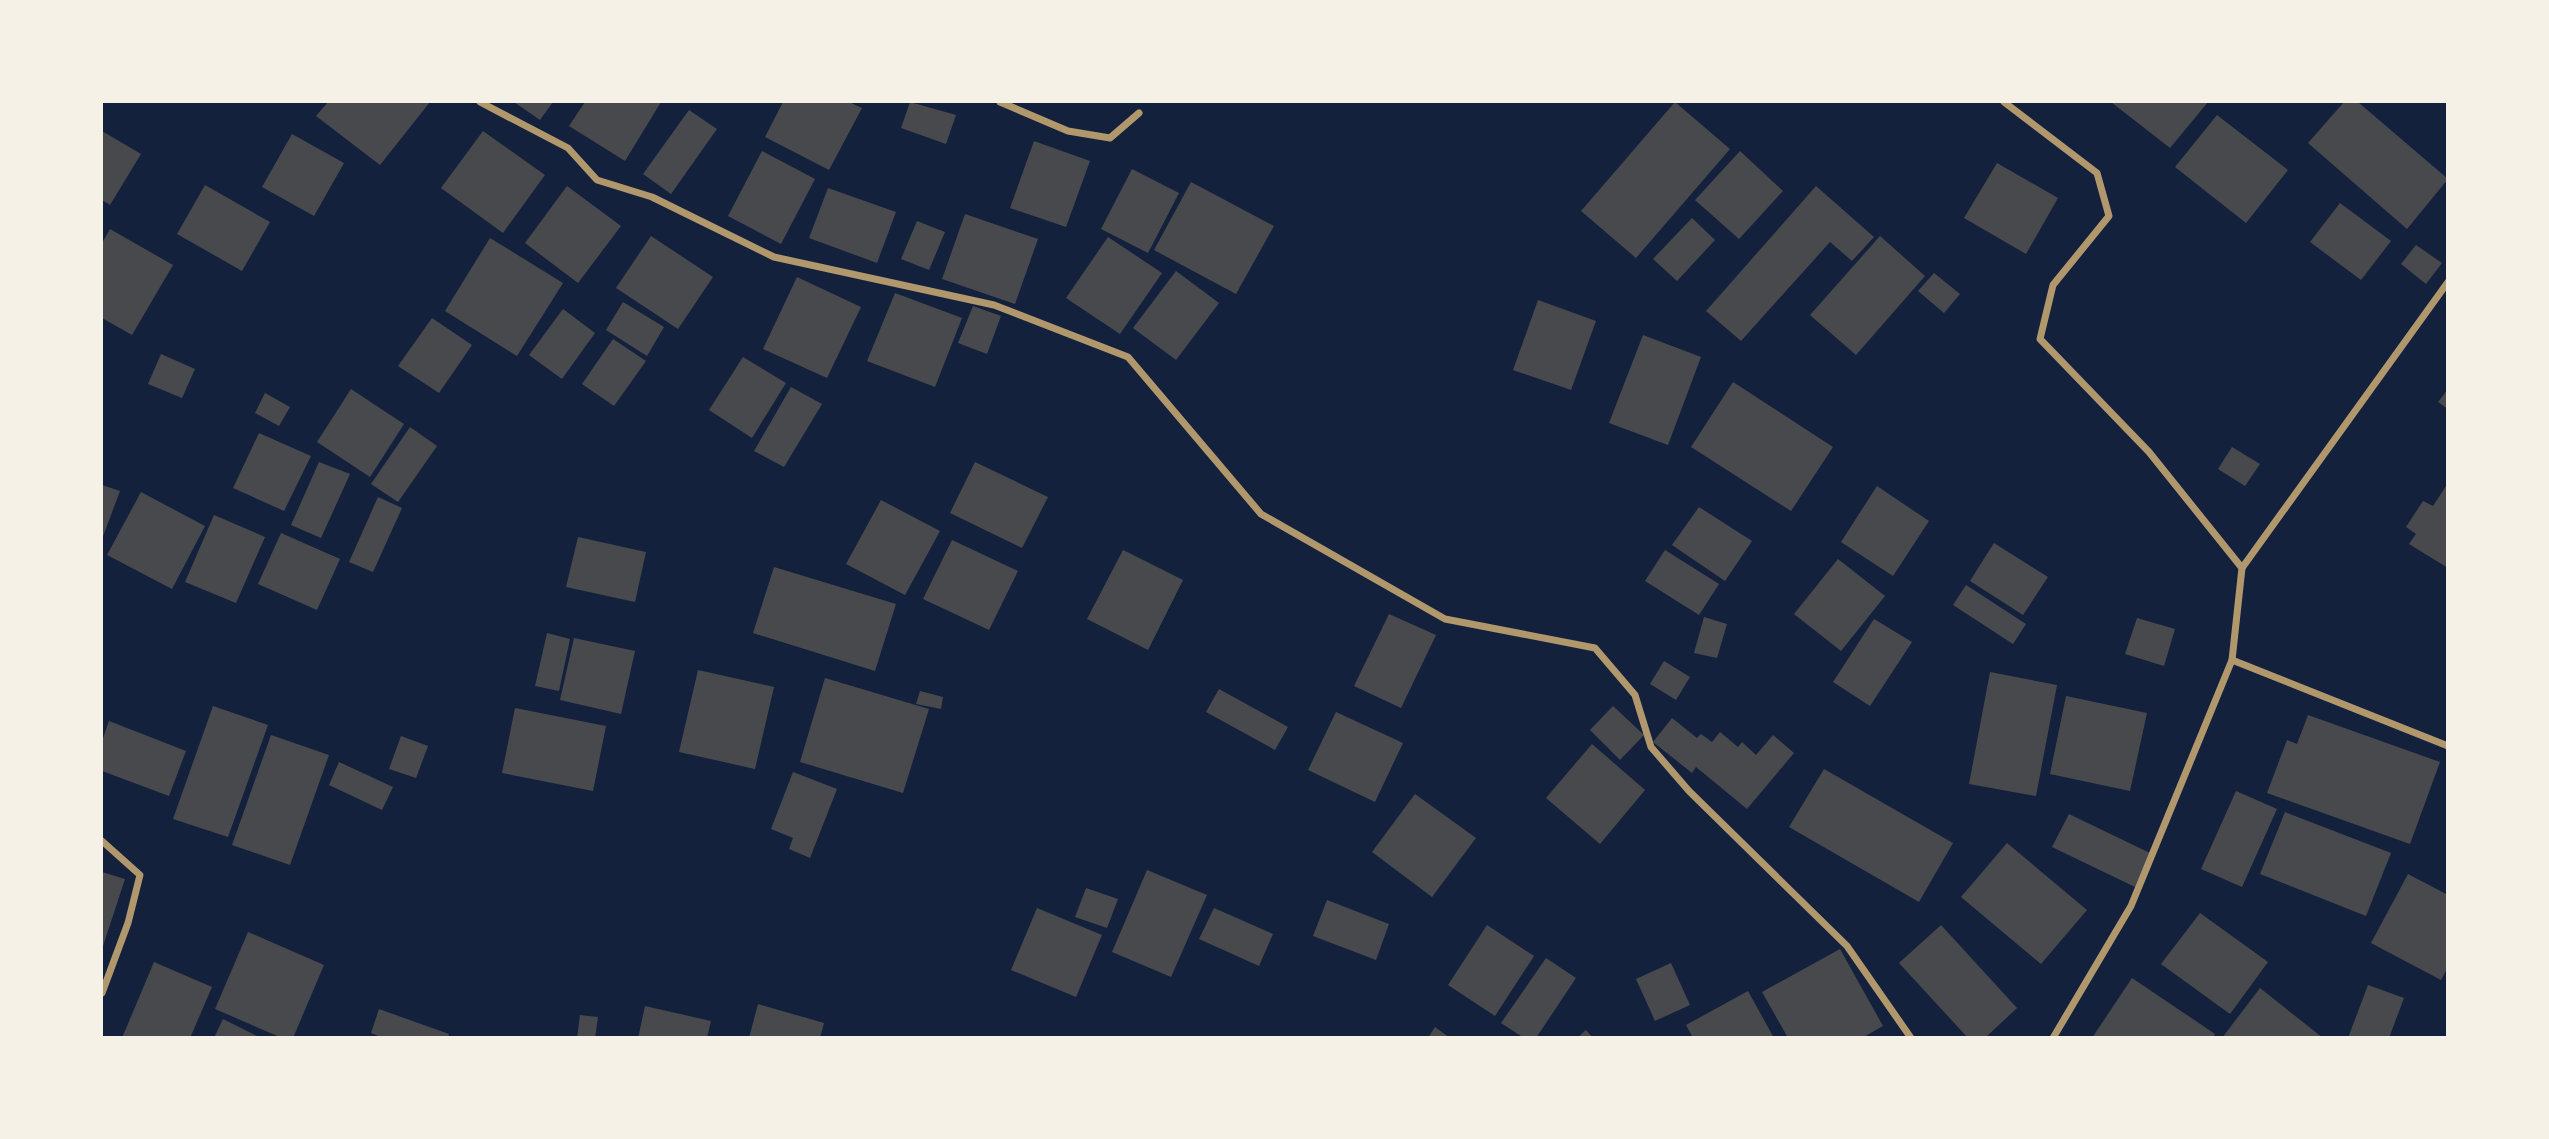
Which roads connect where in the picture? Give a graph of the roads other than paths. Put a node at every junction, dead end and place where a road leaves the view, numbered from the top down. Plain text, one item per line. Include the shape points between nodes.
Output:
1 (480, 102) edge
2 (1000, 102) edge
3 (2004, 102) edge
4 (1139, 113) dead end
5 (2448, 282) edge
6 (2242, 568) junction
7 (2232, 660) junction
8 (2448, 746) edge
9 (102, 841) edge
10 (102, 993) edge
11 (1911, 1038) edge
12 (2053, 1038) edge

1 - 11 street via 569,148 597,180 652,197 774,257 994,306 1128,357 1261,513 1445,619 1595,648 1635,695 1651,747 1689,791 1847,946
2 - 4 street via 1068,131 1110,138
3 - 6 street via 2097,173 2109,216 2053,285 2040,340 2149,452
5 - 6 street
6 - 7 street
7 - 8 street
7 - 12 street via 2131,906
9 - 10 street via 140,875

